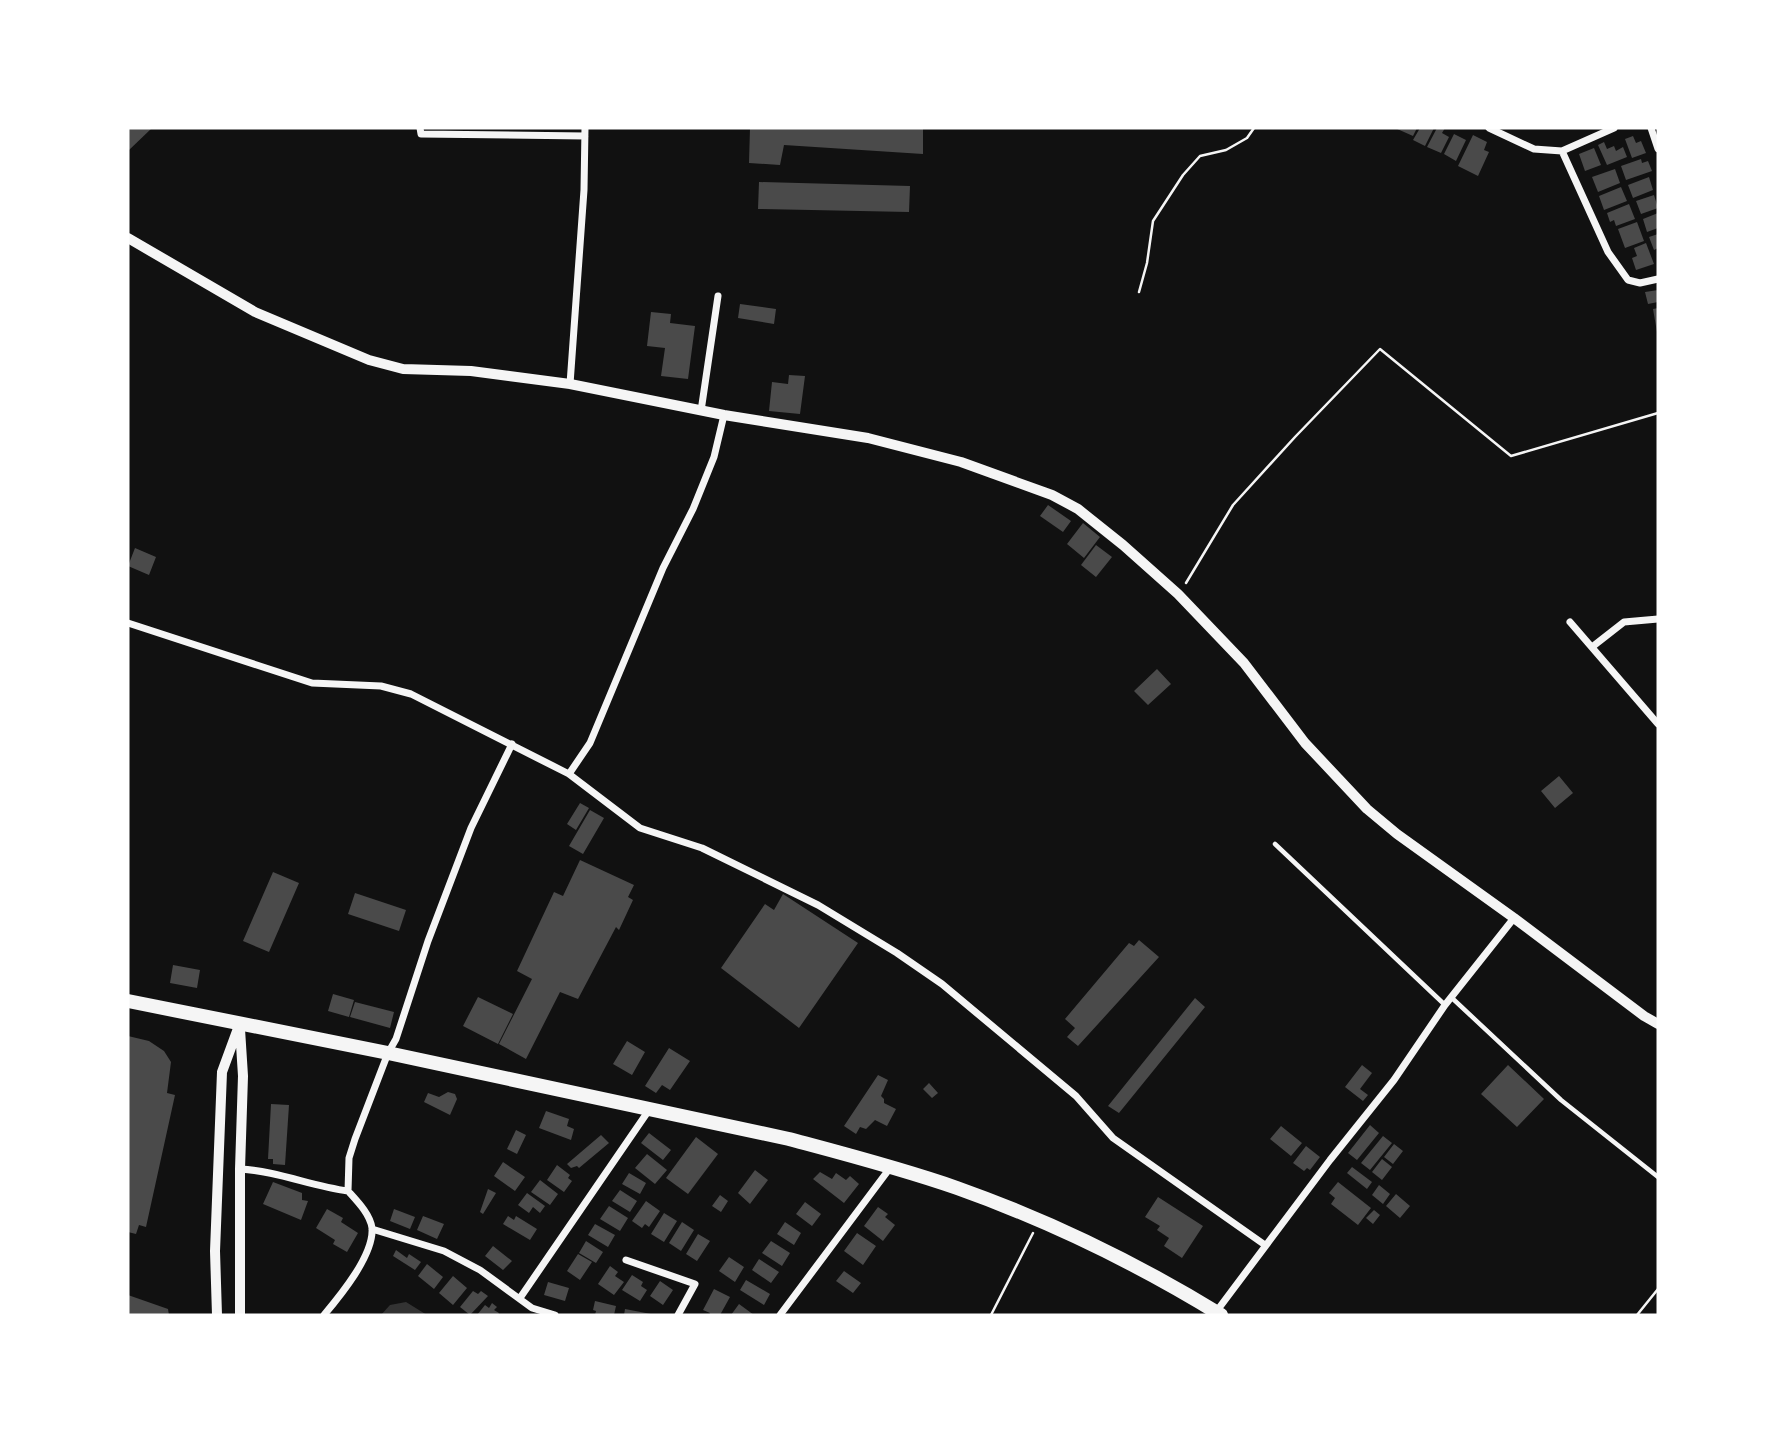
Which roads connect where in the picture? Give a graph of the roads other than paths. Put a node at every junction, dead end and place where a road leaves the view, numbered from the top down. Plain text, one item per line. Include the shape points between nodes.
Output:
1 (420, 128) edge
2 (1489, 128) edge
3 (1614, 128) edge
4 (1651, 128) edge
5 (585, 132) edge
6 (1658, 149) edge
7 (1562, 151) junction
8 (128, 238) edge
9 (1658, 279) edge
10 (718, 296) dead end
11 (570, 384) junction
12 (701, 411) junction
13 (724, 415) junction
14 (1658, 618) edge
15 (1570, 622) dead end
16 (128, 623) edge
17 (1592, 647) junction
18 (1658, 724) edge
19 (512, 744) junction
20 (569, 774) junction
21 (1275, 844) dead end
22 (1514, 918) junction
23 (1452, 998) junction
24 (128, 1001) edge
25 (1446, 1005) junction
26 (240, 1023) junction
27 (1658, 1024) edge
28 (388, 1053) junction
29 (650, 1109) junction
30 (240, 1168) junction
31 (890, 1168) junction
32 (1658, 1177) edge
33 (348, 1191) junction
34 (372, 1229) junction
35 (1265, 1245) junction
36 (626, 1260) dead end
37 (520, 1298) junction
38 (1219, 1314) edge
39 (217, 1315) edge
40 (240, 1315) edge
41 (324, 1315) edge
42 (555, 1315) edge
43 (678, 1315) edge
44 (780, 1315) edge

1 - 5 street via 421,134
2 - 7 street via 1534,149
3 - 7 street
4 - 6 street
5 - 11 street
7 - 9 street via 1608,252 1628,280
8 - 11 main road via 255,312 369,360 402,369 471,371
10 - 12 street
11 - 12 main road
12 - 13 main road
13 - 20 street via 714,457 693,509 663,568 590,743
13 - 22 main road via 867,438 961,463 1052,495 1078,509 1178,594 1244,663 1305,743 1367,809
14 - 17 street via 1624,622
15 - 17 street
16 - 19 street via 312,683 381,686 411,694
17 - 18 street
19 - 20 street
19 - 28 street via 471,828
20 - 35 street via 640,828 702,848 818,905 897,953 942,984 1076,1096 1113,1138
21 - 25 lane
22 - 23 street
22 - 27 main road
23 - 25 street
23 - 32 lane via 1561,1100
24 - 26 highway
25 - 35 street via 1394,1080
26 - 28 highway
26 - 30 street
26 - 39 street via 222,1072
28 - 29 highway
28 - 33 street via 349,1158
29 - 31 highway via 789,1139
29 - 37 street
30 - 33 street
30 - 40 street
31 - 38 highway via 957,1188 1039,1221 1114,1255
31 - 44 street
33 - 34 street via 367,1214
34 - 37 street via 444,1251
34 - 41 street via 352,1280
35 - 38 street
36 - 43 street via 695,1284
37 - 42 street via 532,1308

